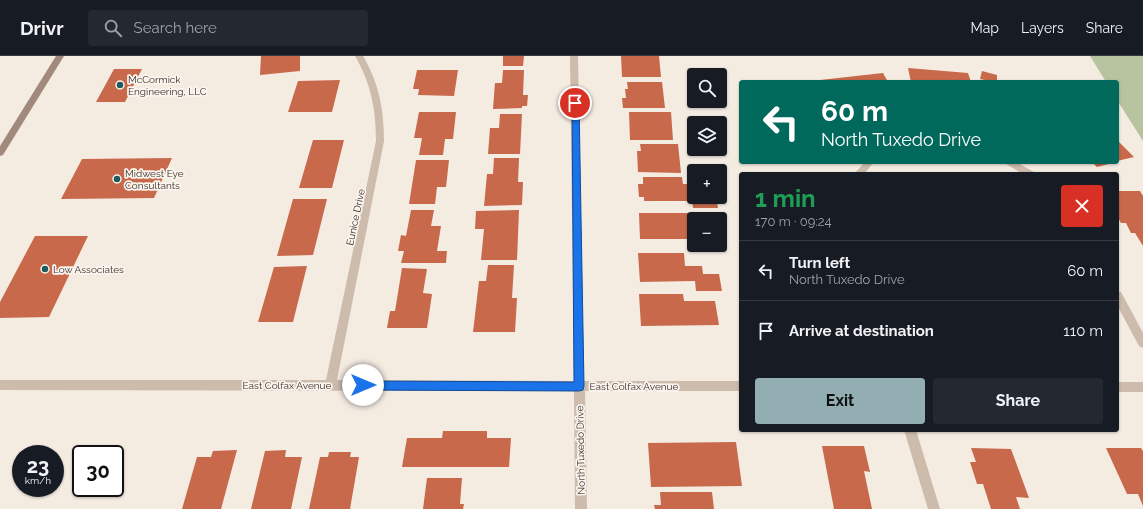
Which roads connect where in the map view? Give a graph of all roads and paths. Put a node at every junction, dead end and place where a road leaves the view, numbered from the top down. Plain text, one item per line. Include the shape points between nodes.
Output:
1 (60, 56) edge
2 (359, 56) edge
3 (574, 56) edge
4 (0, 153) edge
5 (868, 164) edge
6 (1013, 164) edge
7 (860, 172) edge
8 (1027, 172) edge
9 (1119, 298) edge
10 (1143, 343) edge
11 (0, 385) edge
12 (331, 385) junction
13 (579, 386) junction
14 (739, 386) edge
15 (1119, 387) edge
16 (1143, 387) edge
17 (911, 432) edge
18 (581, 509) edge
19 (934, 509) edge

1 - 4 main road
2 - 12 street, Eunice Drive via 368,70 378,96 380,141
3 - 13 street, North Tuxedo Drive
5 - 7 street
6 - 8 street
9 - 10 street
11 - 12 street, East Colfax Avenue
12 - 13 street, East Colfax Avenue
13 - 14 street, East Colfax Avenue
13 - 18 street, North Tuxedo Drive
15 - 16 street
17 - 19 street

